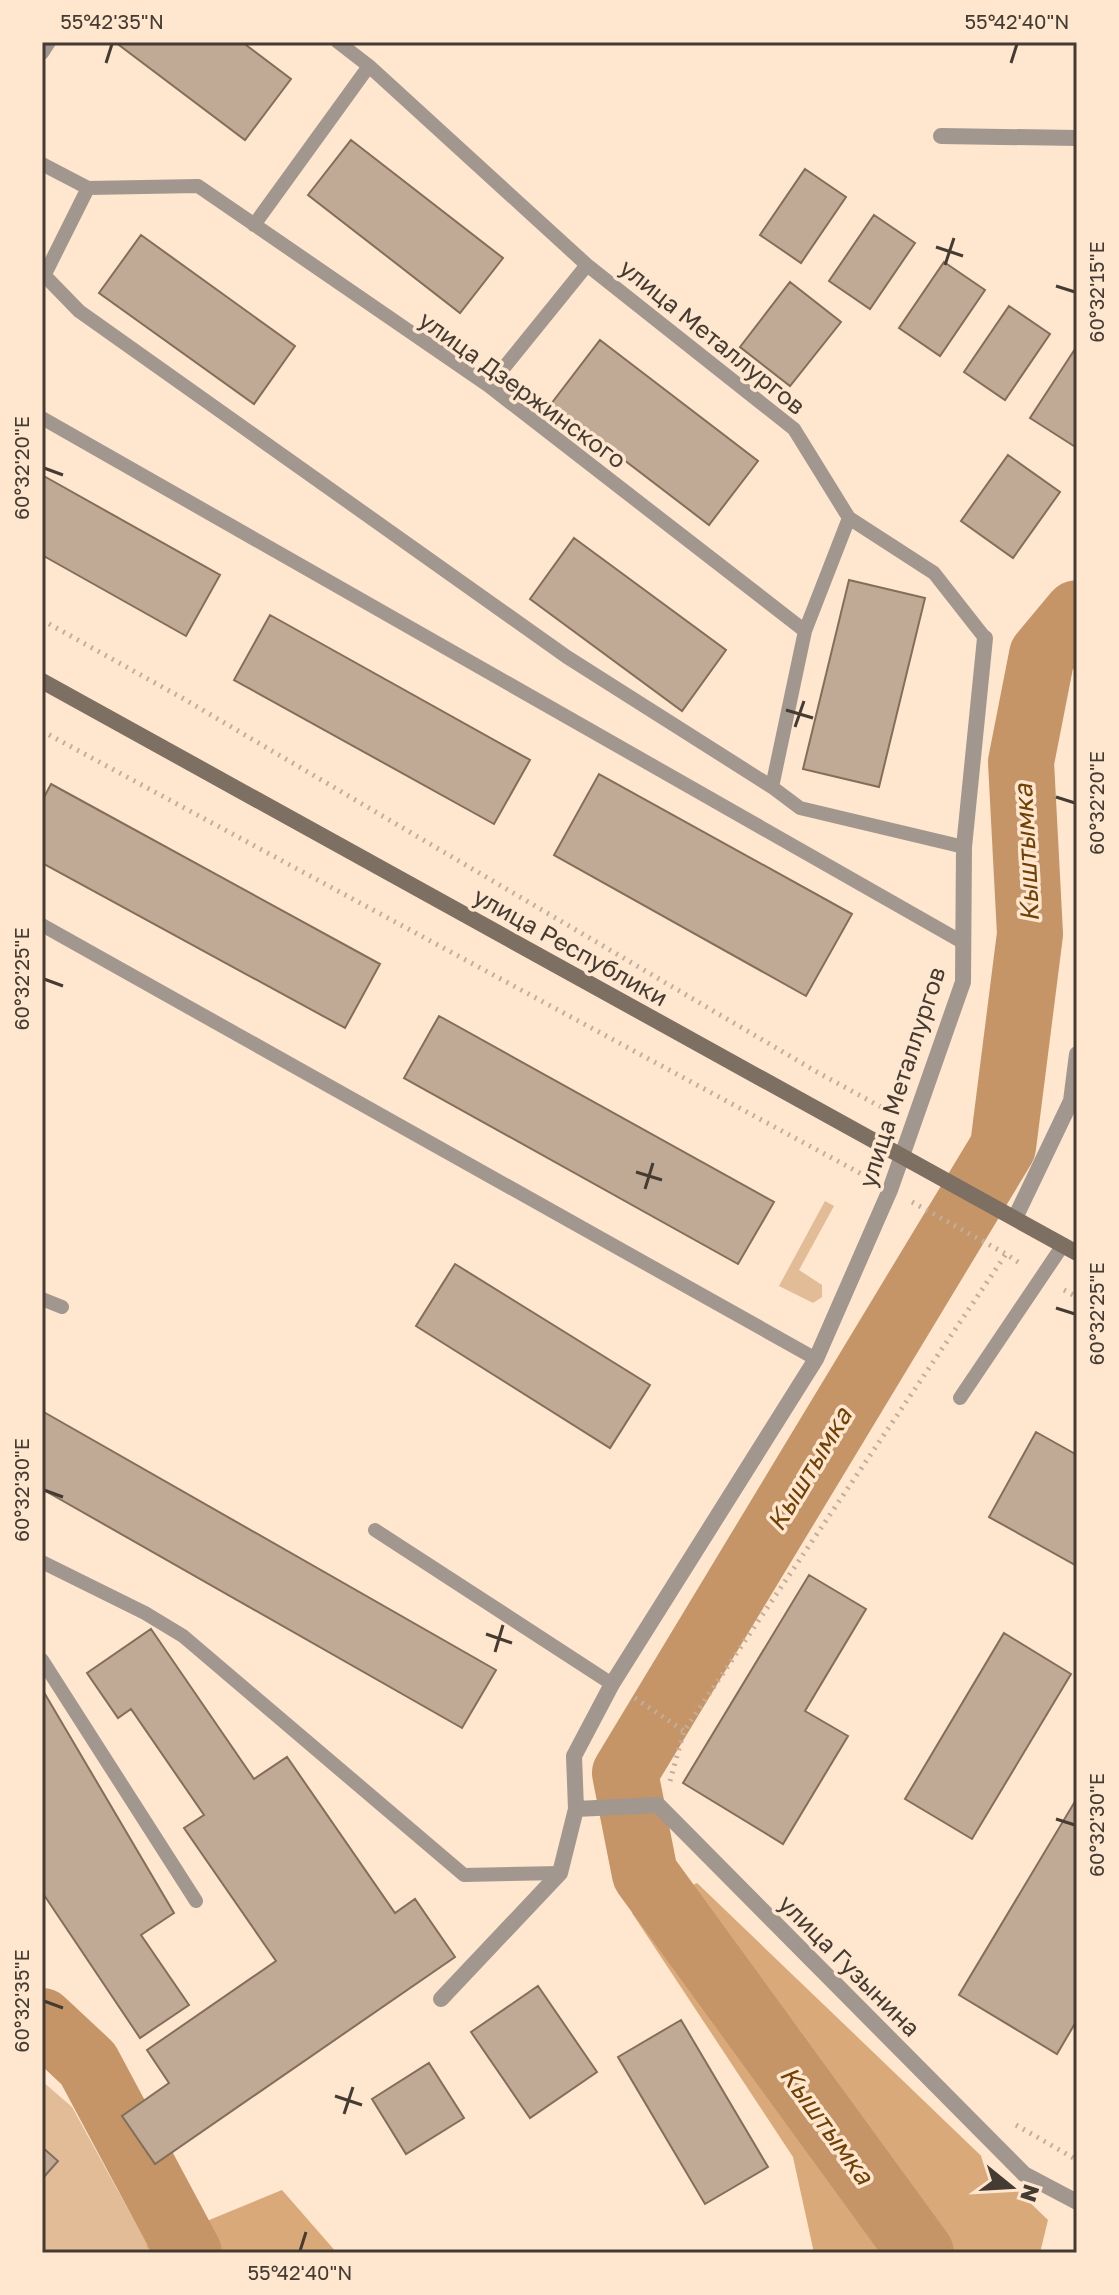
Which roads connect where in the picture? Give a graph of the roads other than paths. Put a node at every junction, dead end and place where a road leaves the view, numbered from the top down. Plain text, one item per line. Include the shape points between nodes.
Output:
1 (49, 42) edge
2 (338, 42) edge
3 (42, 53) edge
4 (369, 66) junction
5 (941, 136) dead end
6 (1077, 138) edge
7 (42, 164) edge
8 (88, 188) junction
9 (254, 225) junction
10 (587, 265) junction
11 (44, 278) edge
12 (489, 386) junction
13 (42, 418) edge
14 (849, 518) junction
15 (805, 631) junction
16 (985, 638) joint
17 (42, 681) edge
18 (772, 787) junction
19 (964, 847) junction
20 (42, 925) edge
21 (964, 943) junction
22 (1077, 1054) edge
23 (902, 1155) junction
24 (1015, 1218) junction
25 (1070, 1249) edge
26 (42, 1299) edge
27 (62, 1307) dead end
28 (816, 1359) junction
29 (960, 1398) dead end
30 (375, 1530) dead end
31 (42, 1562) edge
32 (42, 1660) edge
33 (612, 1684) junction
34 (576, 1809) junction
35 (560, 1873) junction
36 (196, 1901) dead end
37 (441, 1999) dead end
38 (1077, 2202) edge

1 - 3 lane
2 - 4 lane, улица Металлургов
4 - 9 lane
4 - 10 lane, улица Металлургов
5 - 6 street
7 - 8 lane
8 - 9 lane, улица Дзержинского via 198,186
8 - 11 lane
9 - 12 lane, улица Дзержинского
10 - 12 lane
10 - 14 lane, улица Металлургов via 794,429
11 - 18 lane via 79,311 567,657
12 - 15 lane, улица Дзержинского
13 - 21 lane
14 - 15 lane
14 - 16 lane, улица Металлургов via 934,573
15 - 18 lane
16 - 19 street, улица Металлургов
17 - 23 main road, улица Республики
18 - 19 lane via 800,808
19 - 21 street, улица Металлургов
20 - 28 lane
21 - 23 street, улица Металлургов via 963,982
22 - 24 street via 1071,1101
23 - 24 main road, улица Республики
23 - 28 street, улица Металлургов
24 - 25 main road, улица Республики
25 - 29 lane via 1042,1278
26 - 27 lane
28 - 33 street, улица Металлургов
30 - 33 lane
31 - 35 lane via 183,1636 464,1875
32 - 36 lane
33 - 34 street, улица Металлургов via 574,1756
34 - 35 street, улица Металлургов
34 - 38 street, улица Гузынина via 658,1805 1024,2174
35 - 37 street, улица Металлургов

